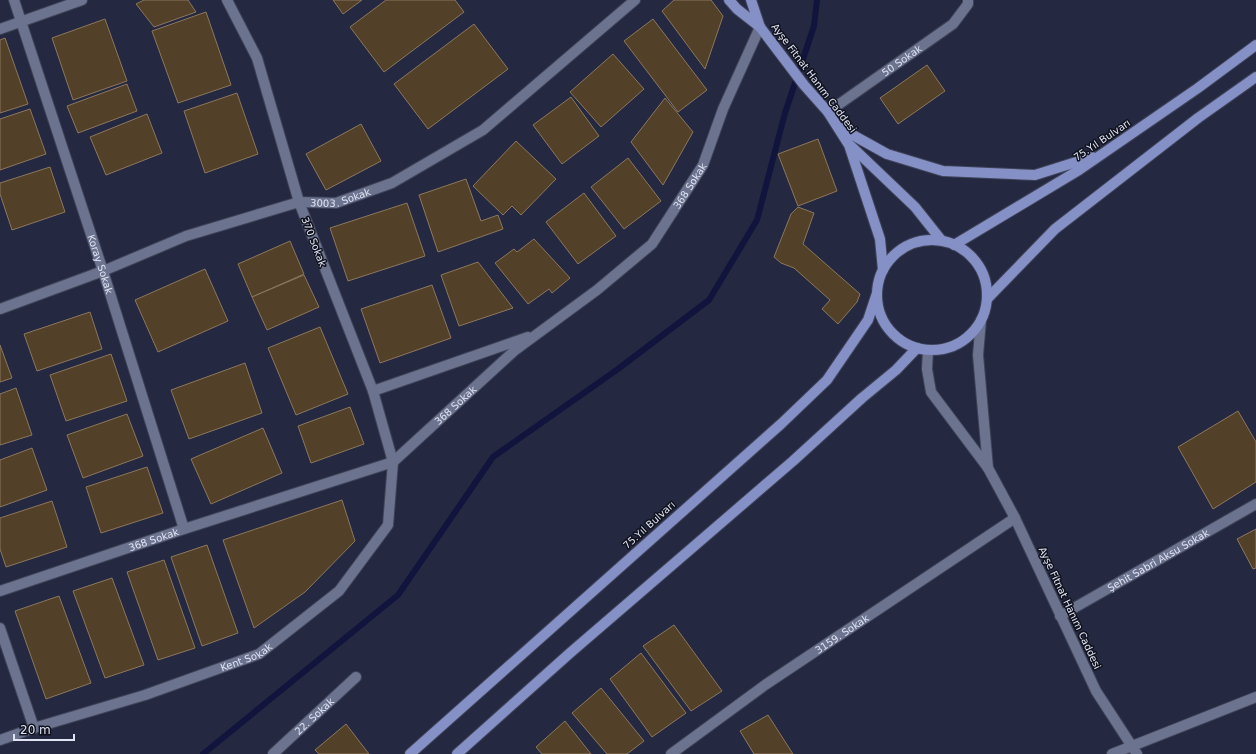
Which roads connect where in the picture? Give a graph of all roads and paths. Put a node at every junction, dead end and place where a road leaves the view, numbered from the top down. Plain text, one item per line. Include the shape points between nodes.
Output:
1 (14, 0) edge
2 (82, 0) edge
3 (227, 0) edge
4 (635, 0) edge
5 (730, 0) edge
6 (751, 0) edge
7 (968, 0) edge
8 (21, 22) junction
9 (760, 27) junction
10 (0, 29) edge
11 (1256, 45) edge
12 (1256, 77) edge
13 (828, 112) junction
14 (839, 128) junction
15 (849, 145) junction
16 (1101, 154) junction
17 (299, 202) junction
18 (942, 241) junction
19 (954, 244) junction
20 (883, 270) junction
21 (103, 271) junction
22 (877, 293) junction
23 (987, 299) junction
24 (0, 309) edge
25 (981, 320) junction
26 (538, 334) junction
27 (917, 348) junction
28 (928, 350) junction
29 (373, 391) junction
30 (393, 462) junction
31 (988, 468) junction
32 (1256, 504) edge
33 (1015, 518) junction
34 (184, 529) junction
35 (0, 591) edge
36 (1060, 616) junction
37 (0, 628) edge
38 (356, 677) dead end
39 (1256, 697) edge
40 (34, 728) junction
41 (0, 740) edge
42 (1134, 750) edge
43 (273, 754) edge
44 (410, 754) edge
45 (457, 754) edge
46 (671, 754) edge
47 (1112, 754) edge

1 - 8 street, Koray Sokak
2 - 8 street
3 - 17 street, 370 Sokak via 257,58
4 - 17 street, 3003. Sokak via 483,130 392,183 336,203
5 - 9 main road, Ayşe Fitnat Hanım Caddesi
6 - 9 main road, Ayşe Fitnat Hanım Caddesi
7 - 13 street, 50 Sokak via 968,4 953,24
8 - 10 street
8 - 21 street, Koray Sokak
9 - 13 main road, Ayşe Fitnat Hanım Caddesi
9 - 26 street, 368 Sokak via 723,108 703,165 652,244 597,290
11 - 16 main road, 75.Yıl Bulvarı
12 - 23 main road via 1198,118 1055,229
13 - 14 main road, Ayşe Fitnat Hanım Caddesi
14 - 15 main road, Ayşe Fitnat Hanım Caddesi
14 - 16 main road via 887,154 943,171 1035,175
15 - 18 main road, Ayşe Fitnat Hanım Caddesi via 915,207
15 - 20 main road, Ayşe Fitnat Hanım Caddesi via 880,239
16 - 19 main road, 75.Yıl Bulvarı via 1079,170
17 - 21 street, 3003. Sokak via 186,236
17 - 29 street, 370 Sokak
18 - 19 main road
18 - 20 main road via 924,241 908,246 894,256
19 - 23 main road via 968,253 980,266 986,282
20 - 22 main road
21 - 24 street, 3003. Sokak
21 - 34 street, Koray Sokak
22 - 27 main road via 880,311 888,327 900,340
22 - 44 main road, 75.Yıl Bulvarı via 868,320 827,380 781,424
23 - 25 main road
25 - 28 main road via 972,333 959,343 944,349
25 - 31 street, Ayşe Fitnat Hanım Caddesi via 978,355
26 - 29 street
26 - 30 street, 368 Sokak via 514,351
27 - 28 main road
27 - 45 main road via 896,370 793,461 570,652
28 - 31 street, Ayşe Fitnat Hanım Caddesi via 927,369 931,392
29 - 30 street, 370 Sokak
30 - 34 street, 368 Sokak
30 - 40 street, Kent Sokak via 388,525 338,591 259,654 146,695
31 - 33 street, Ayşe Fitnat Hanım Caddesi
32 - 36 street, Şehit Sabri Aksu Sokak
33 - 36 street, Ayşe Fitnat Hanım Caddesi
33 - 46 street, 3159. Sokak via 765,685
34 - 35 street, 368 Sokak
36 - 42 street, Ayşe Fitnat Hanım Caddesi via 1096,691
37 - 40 street
38 - 43 street, 22. Sokak
39 - 42 street
40 - 41 street, Kent Sokak
42 - 47 street

